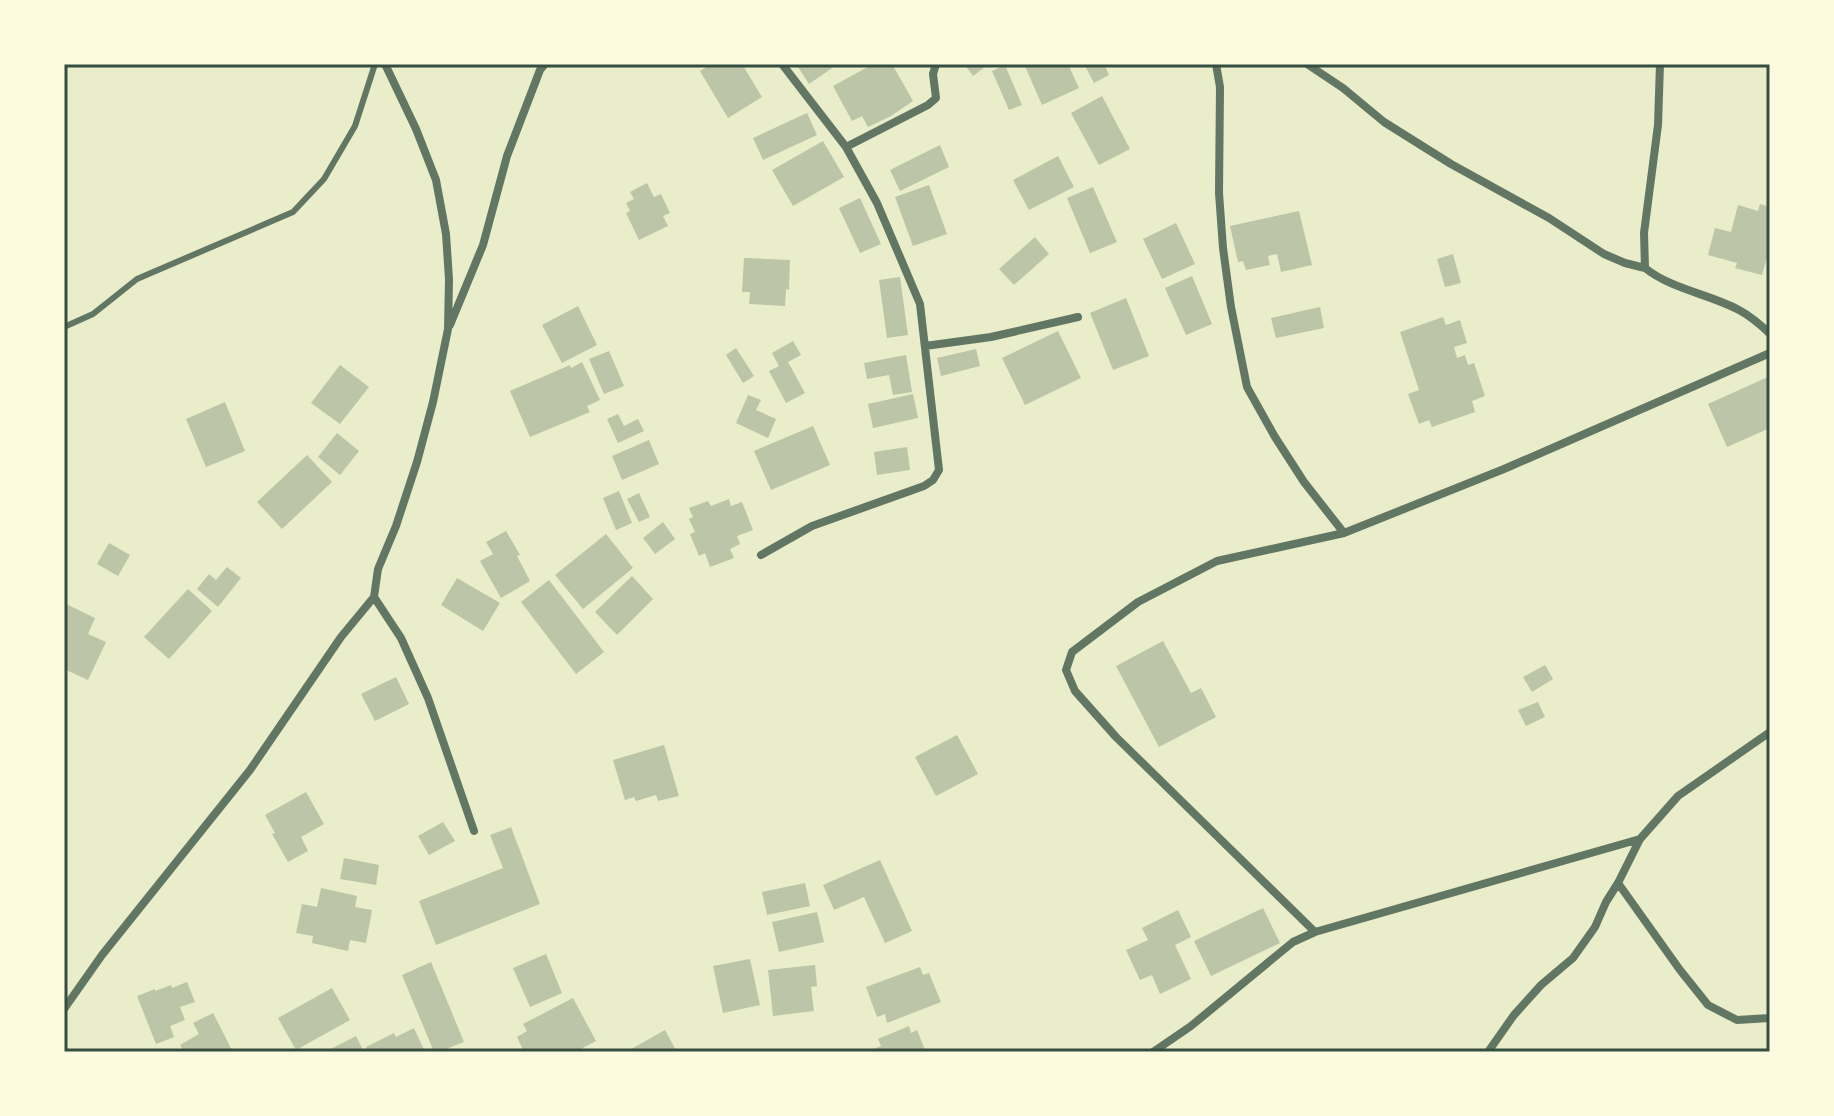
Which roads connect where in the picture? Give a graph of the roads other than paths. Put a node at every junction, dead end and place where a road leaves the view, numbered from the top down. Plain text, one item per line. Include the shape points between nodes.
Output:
1 (375, 64) edge
2 (385, 64) edge
3 (545, 64) edge
4 (782, 64) edge
5 (936, 64) edge
6 (1216, 64) edge
7 (1307, 64) edge
8 (1660, 64) edge
9 (846, 147) junction
10 (1645, 268) junction
11 (1078, 317) dead end
12 (64, 327) edge
13 (448, 329) junction
14 (1770, 334) edge
15 (925, 346) junction
16 (1770, 353) edge
17 (1344, 533) junction
18 (761, 555) dead end
19 (374, 597) junction
20 (1770, 732) edge
21 (474, 831) dead end
22 (1640, 839) junction
23 (1618, 883) junction
24 (1315, 932) junction
25 (64, 1009) edge
26 (1770, 1018) edge
27 (1153, 1052) edge
28 (1488, 1052) edge

1 - 12 lane via 355,126 324,179 293,212 137,279 93,314
2 - 13 street via 436,180 446,234
3 - 13 street via 507,156 483,245
4 - 9 street
5 - 9 street via 936,98
6 - 17 street via 1223,248 1247,387 1304,482
7 - 10 street via 1451,164 1604,254
8 - 10 street
9 - 15 street via 877,203 920,304
10 - 14 street via 1741,311
11 - 15 street
13 - 19 street via 417,462 378,569
15 - 18 street via 939,470 933,480 812,526
16 - 17 street
17 - 24 street via 1217,561 1138,602 1072,652 1066,670 1075,691 1116,737
19 - 21 street via 401,638 428,698
19 - 25 street via 250,770
20 - 22 street via 1678,796
22 - 23 street
22 - 24 street
23 - 26 street via 1708,1005 1737,1020
23 - 28 street via 1573,958 1541,985
24 - 27 street via 1293,942

